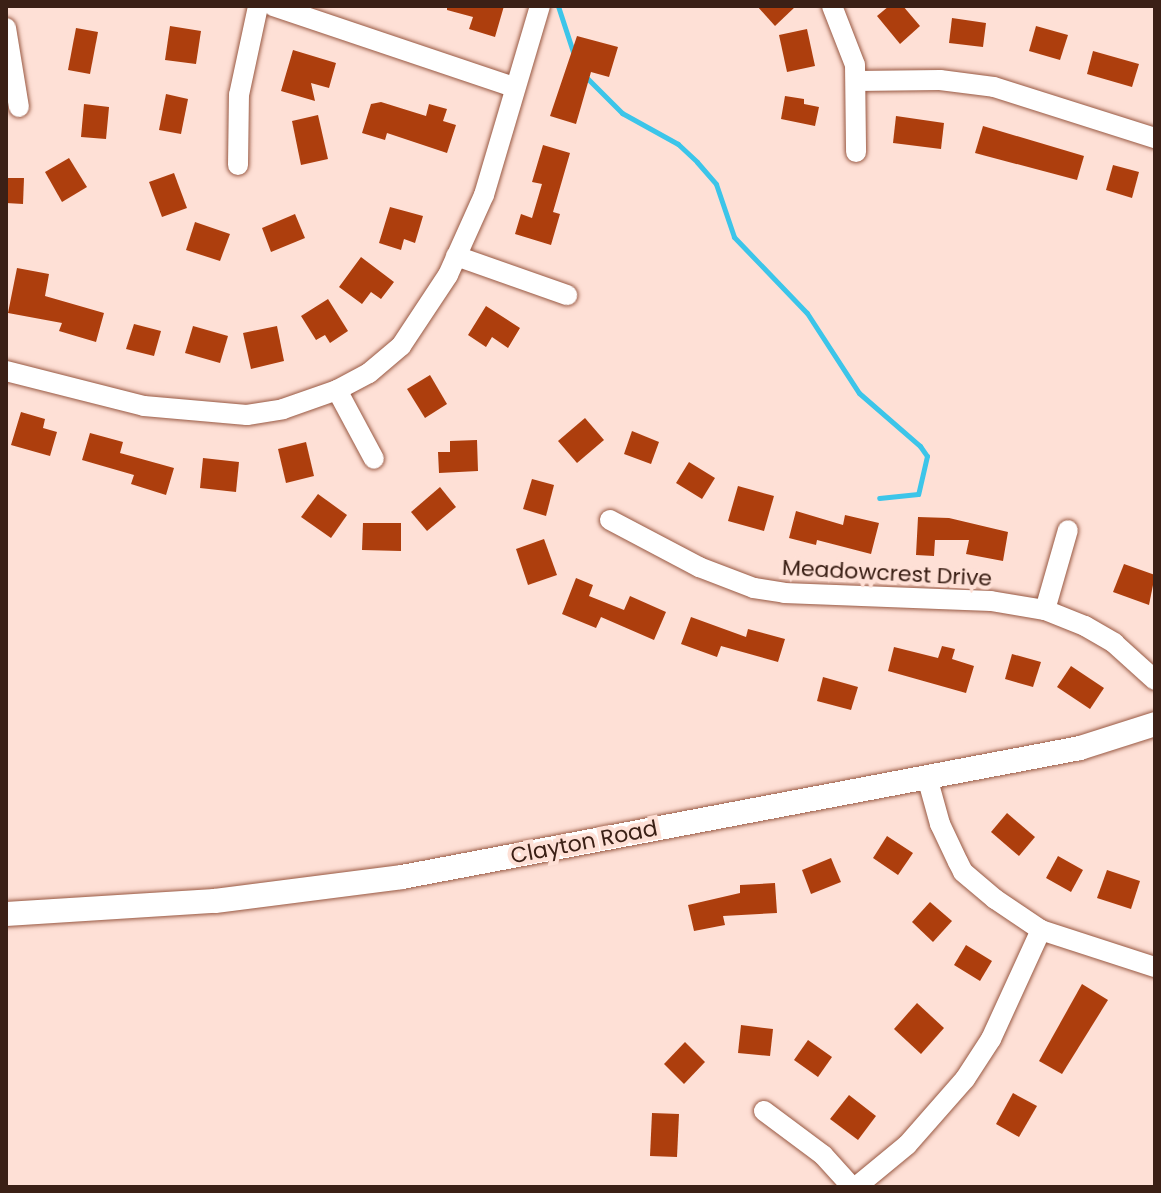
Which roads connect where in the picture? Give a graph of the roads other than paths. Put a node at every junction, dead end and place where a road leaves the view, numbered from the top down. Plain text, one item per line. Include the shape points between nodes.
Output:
1 (258, 6) edge
2 (273, 6) edge
3 (540, 6) edge
4 (832, 6) edge
5 (6, 28) edge
6 (857, 81) junction
7 (514, 87) junction
8 (19, 107) dead end
9 (1155, 138) edge
10 (856, 152) dead end
11 (238, 165) dead end
12 (456, 256) junction
13 (567, 295) dead end
14 (6, 371) edge
15 (337, 390) junction
16 (374, 459) dead end
17 (610, 520) dead end
18 (1068, 530) dead end
19 (1045, 610) junction
20 (1155, 680) edge
21 (1155, 724) edge
22 (927, 777) junction
23 (6, 914) edge
24 (1041, 930) junction
25 (1155, 967) edge
26 (764, 1111) dead end
27 (854, 1187) edge

1 - 11 street via 239,95
2 - 7 street
3 - 7 street
4 - 6 street
5 - 8 street
6 - 9 street via 940,80 994,87
6 - 10 street
7 - 12 street via 484,195
12 - 13 street
12 - 15 street via 401,346 369,373
14 - 15 street via 144,406 218,415 267,413
15 - 16 street
17 - 19 street, Meadowcrest Drive via 699,567 754,588 991,601
18 - 19 street
19 - 20 street, Meadowcrest Drive via 1114,643
21 - 22 street, Clayton Road via 1080,748
22 - 23 street, Clayton Road via 348,885 159,906
22 - 24 street via 940,824 963,872
24 - 25 street
24 - 27 street via 991,1039 965,1079 907,1145
26 - 27 street via 823,1155

